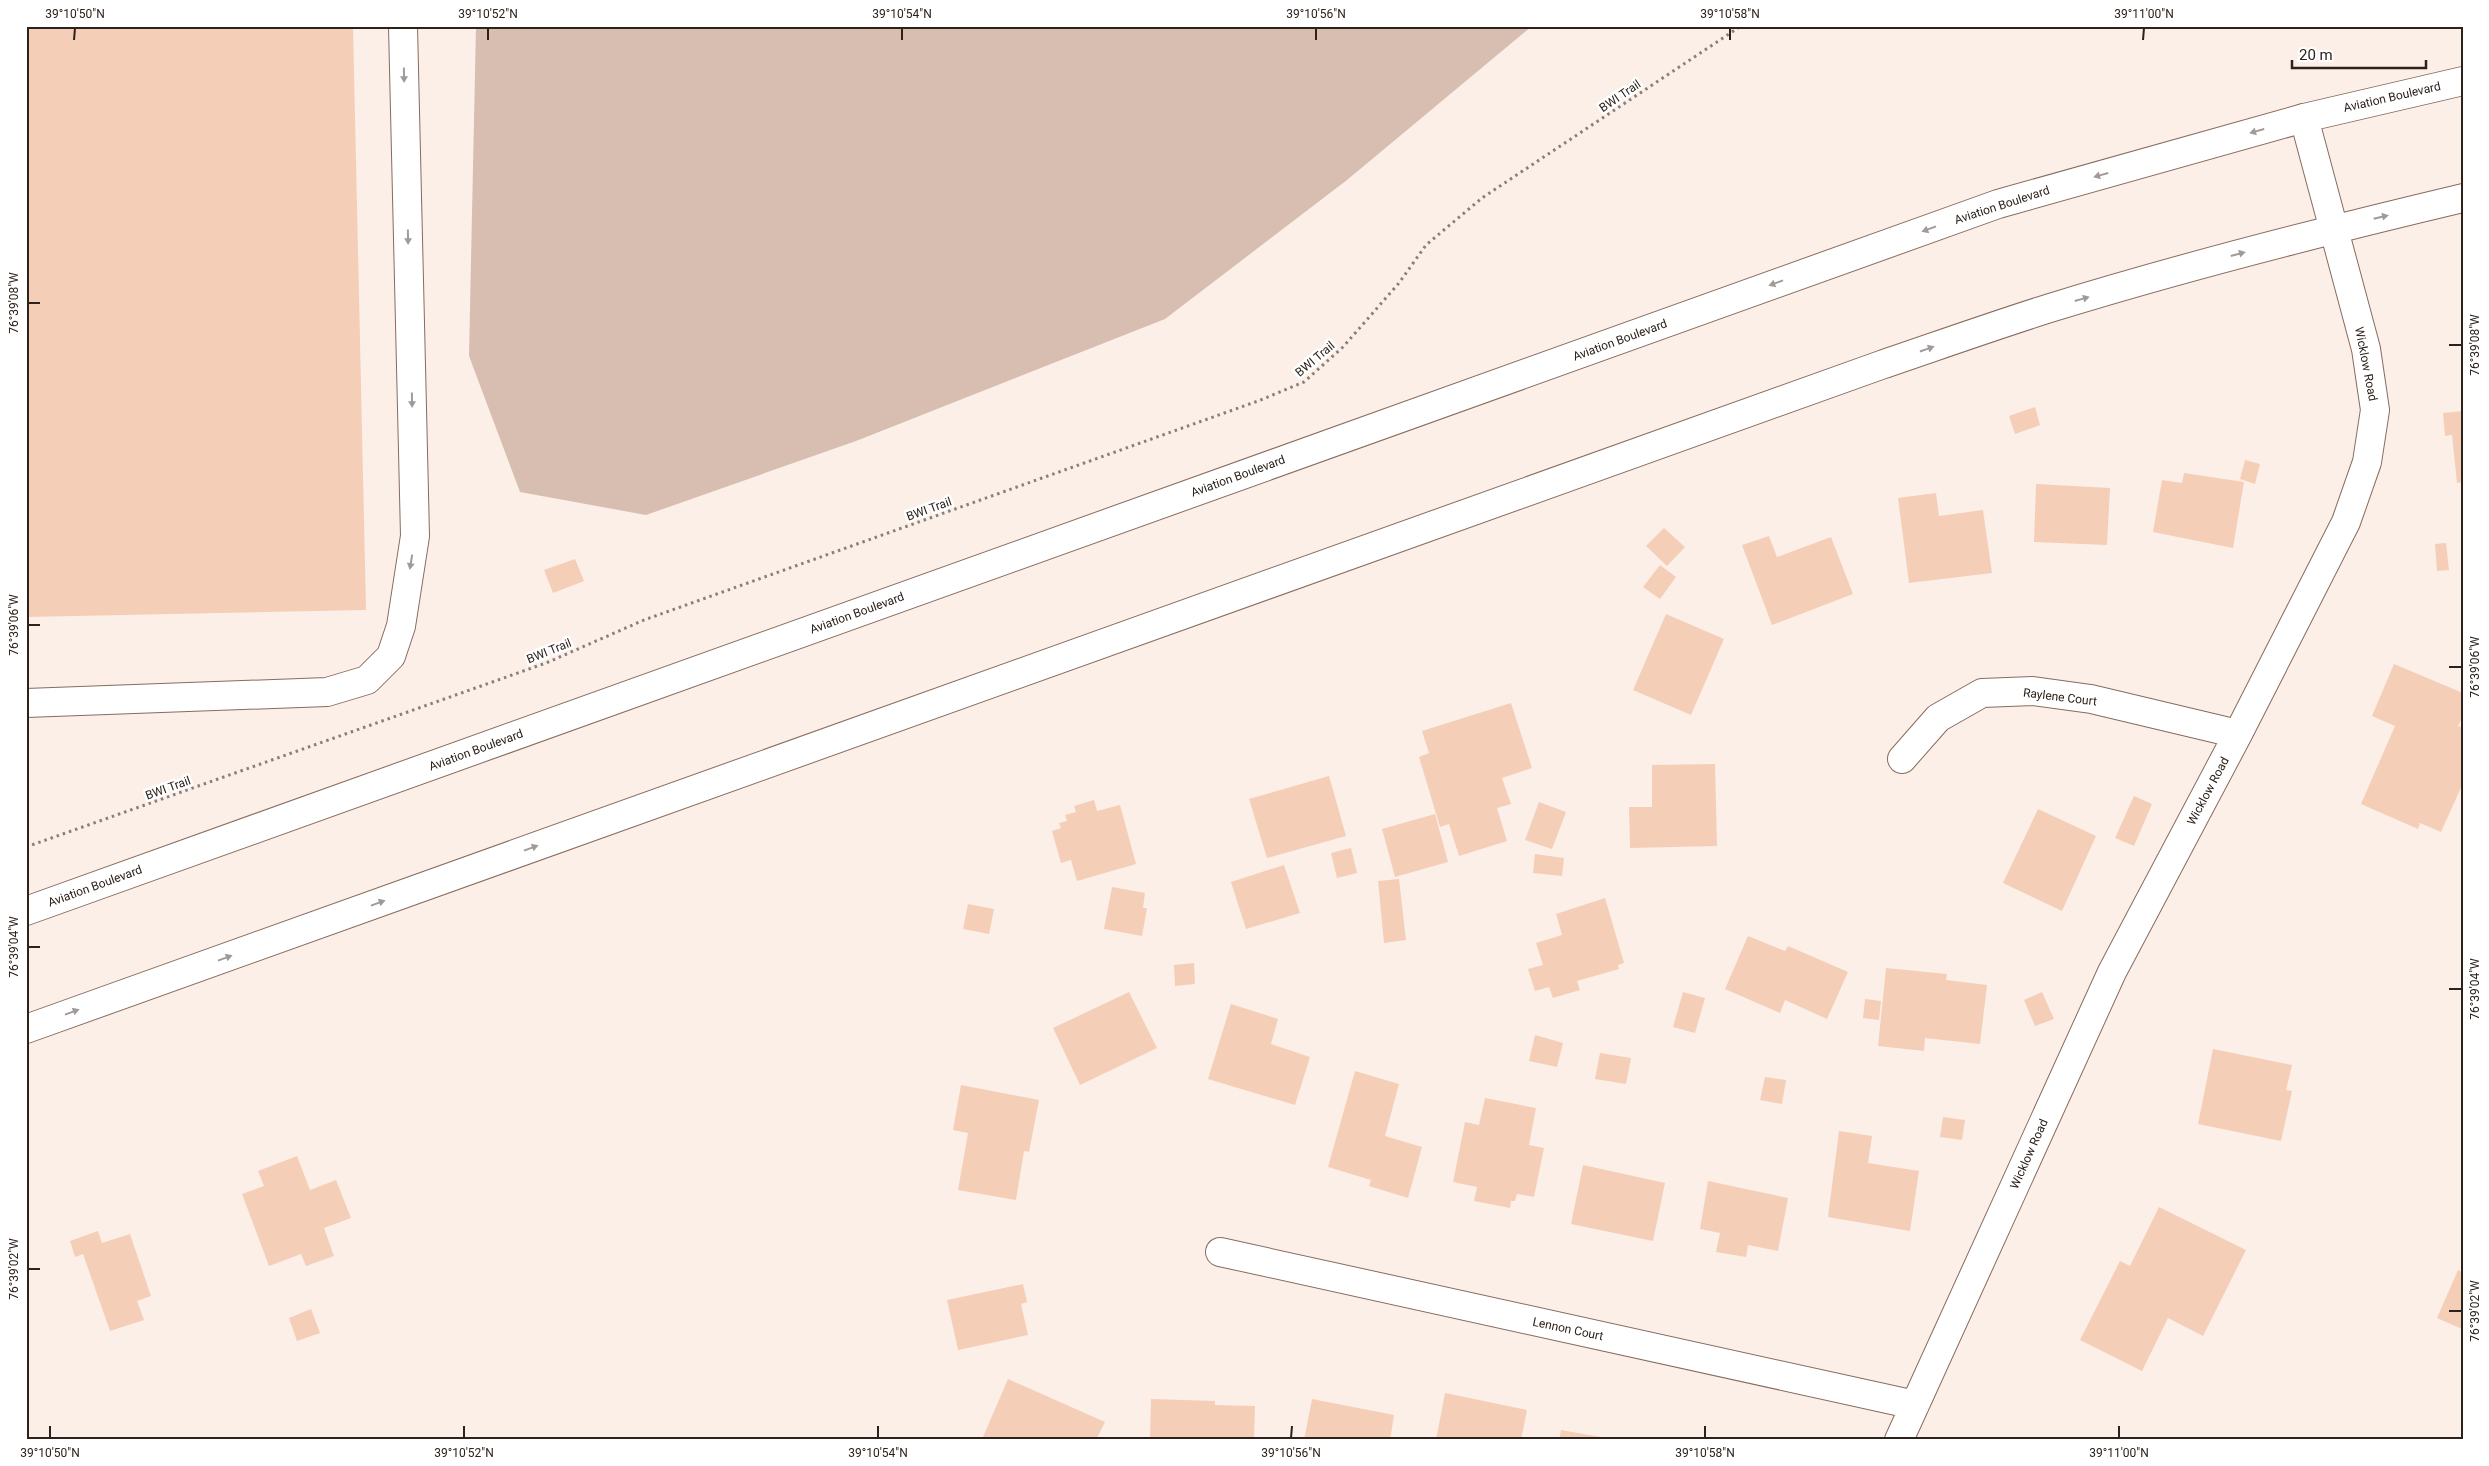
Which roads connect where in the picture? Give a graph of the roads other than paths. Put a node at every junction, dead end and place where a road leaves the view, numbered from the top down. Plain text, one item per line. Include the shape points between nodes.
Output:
1 (403, 26) edge
2 (2463, 81) edge
3 (2304, 118) junction
4 (2463, 198) edge
5 (2334, 228) junction
6 (26, 703) edge
7 (2238, 734) junction
8 (1902, 759) dead end
9 (26, 911) edge
10 (26, 1029) edge
11 (1220, 1252) dead end
12 (1915, 1405) junction
13 (1899, 1440) edge

1 -> 6 main road via 415,536 401,626 391,656 367,680 327,692
2 - 3 main road, Aviation Boulevard
3 - 5 main road, Wicklow Road
3 -> 9 main road, Aviation Boulevard via 1998,204
5 -> 4 main road
5 - 7 main road, Wicklow Road via 2366,349 2375,410 2367,462 2346,522
10 -> 5 main road via 1881,365 2049,308
7 - 8 main road, Raylene Court via 2091,699 2033,691 1982,693 1938,718
7 - 12 main road, Wicklow Road via 2112,972
11 - 12 main road, Lennon Court
12 - 13 main road, Wicklow Road

